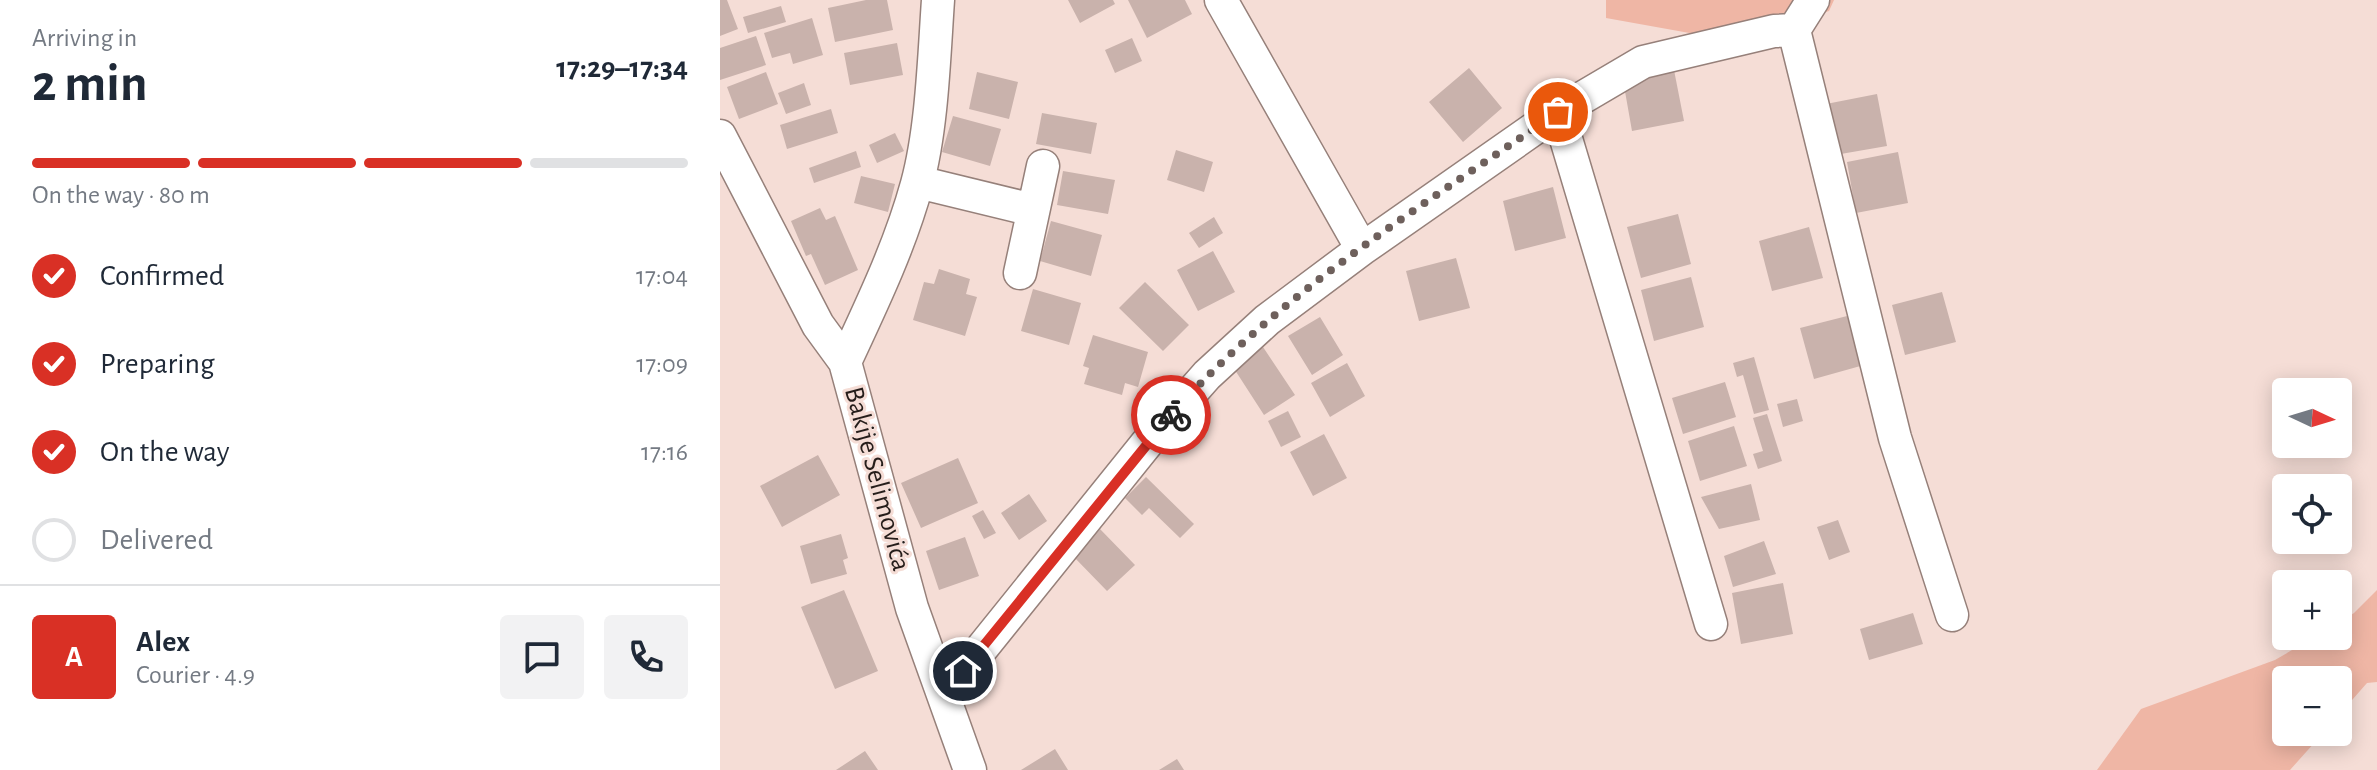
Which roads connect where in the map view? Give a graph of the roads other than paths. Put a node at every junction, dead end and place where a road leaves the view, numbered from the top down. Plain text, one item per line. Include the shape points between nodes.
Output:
1 (938, 0) edge
2 (1221, 0) edge
3 (1813, 0) edge
4 (1794, 30) junction
5 (1558, 112) junction
6 (720, 136) edge
7 (1043, 166) dead end
8 (918, 182) junction
9 (1033, 210) junction
10 (1362, 249) junction
11 (1020, 273) dead end
12 (845, 362) junction
13 (1952, 615) dead end
14 (1711, 624) dead end
15 (945, 694) junction
16 (964, 767) edge

1 - 8 street, Bakije Selimovića
2 - 10 street
3 - 4 street
4 - 5 street via 1643,62
4 - 13 street via 1895,438
5 - 10 street
5 - 14 street
6 - 12 street via 818,325
7 - 9 street
8 - 9 street
8 - 12 street, Bakije Selimovića via 882,283
9 - 11 street
10 - 15 street via 1267,320 1207,375
12 - 15 street, Bakije Selimovića via 912,608
15 - 16 street, Bakije Selimovića

